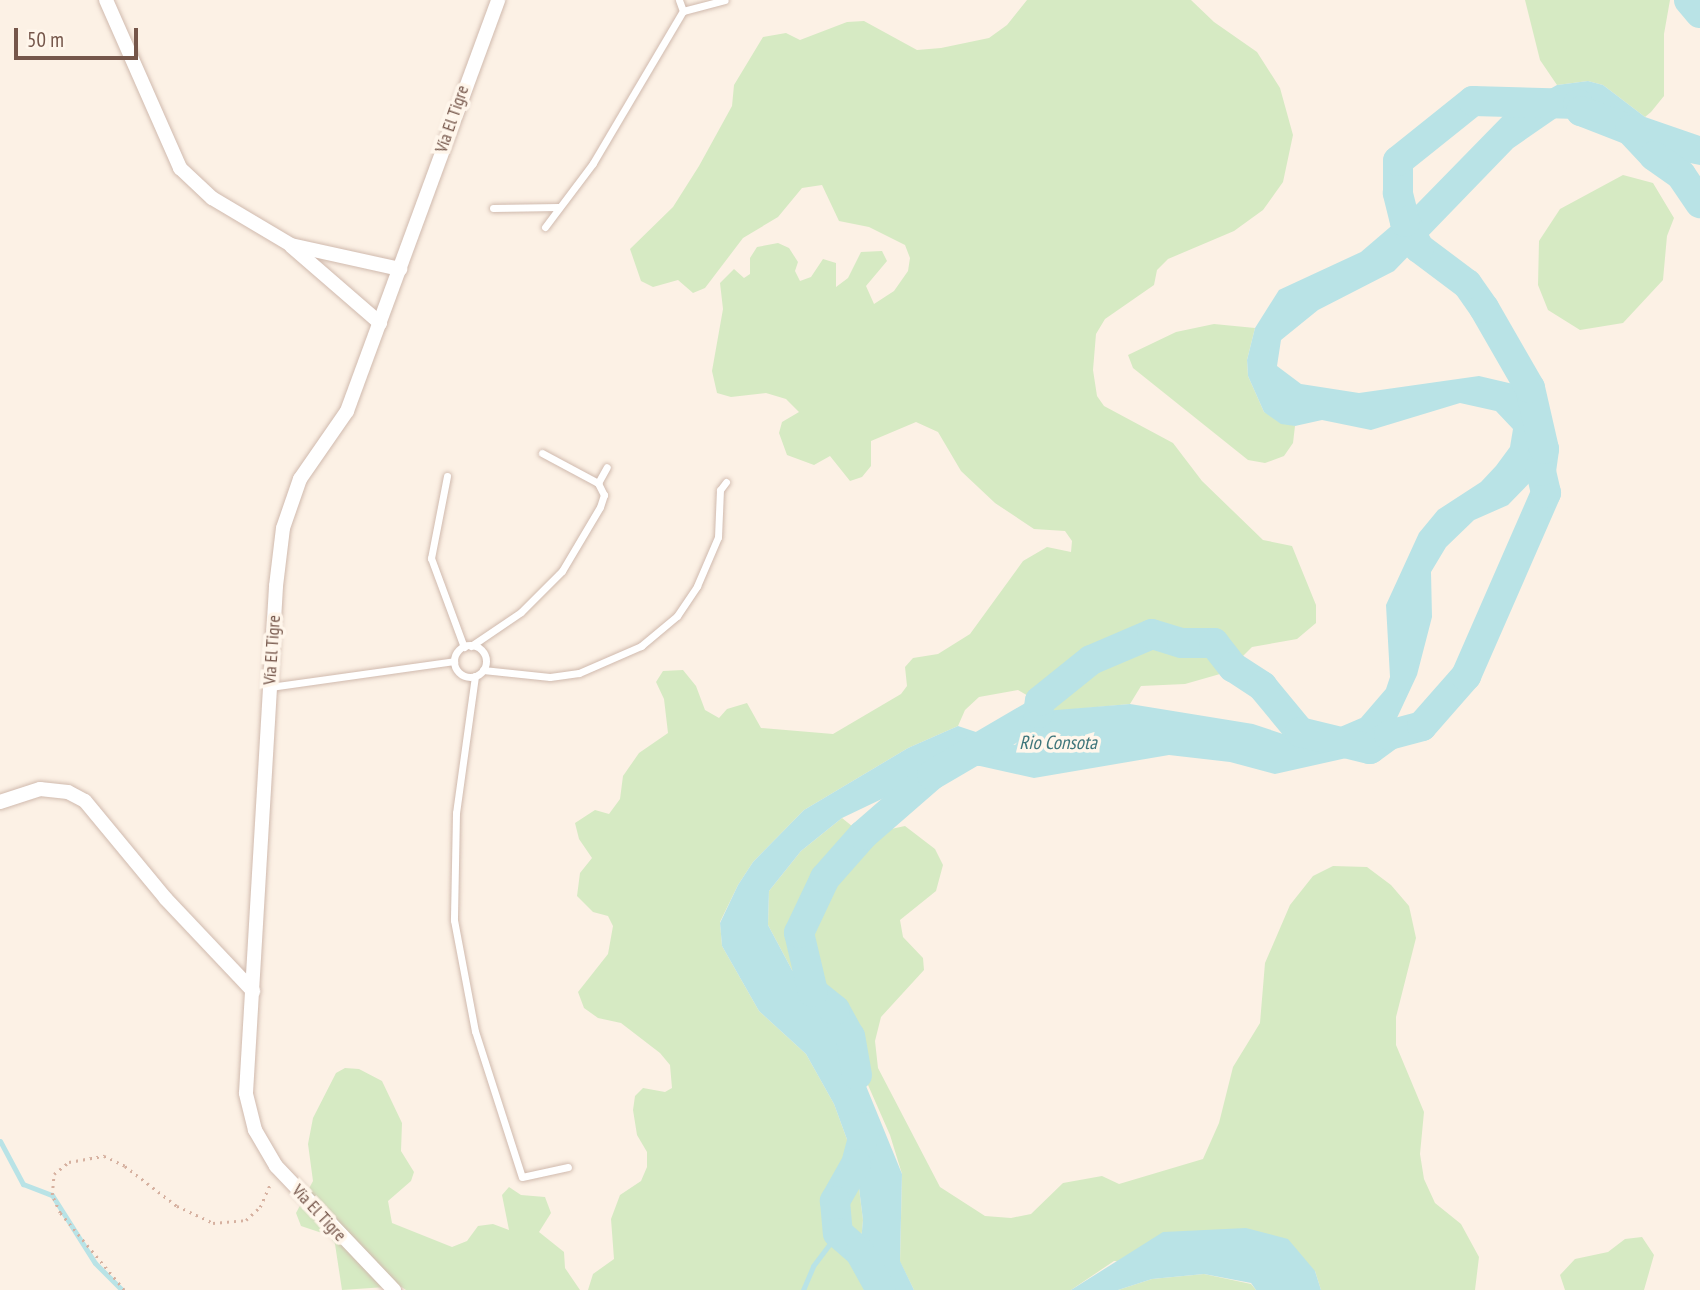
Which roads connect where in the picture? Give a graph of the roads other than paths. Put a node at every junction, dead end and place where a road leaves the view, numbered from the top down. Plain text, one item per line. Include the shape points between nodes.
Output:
1 (106, 0) edge
2 (498, 0) edge
3 (679, 0) edge
4 (725, 0) edge
5 (683, 10) junction
6 (559, 206) junction
7 (493, 208) dead end
8 (545, 227) dead end
9 (291, 245) junction
10 (400, 269) junction
11 (380, 323) junction
12 (542, 453) dead end
13 (607, 467) dead end
14 (447, 476) dead end
15 (726, 482) dead end
16 (598, 484) junction
17 (468, 646) junction
18 (454, 661) junction
19 (483, 670) junction
20 (475, 676) junction
21 (269, 687) junction
22 (0, 802) edge
23 (253, 991) junction
24 (568, 1167) dead end
25 (394, 1290) edge

1 - 9 street via 180,168 212,198
2 - 10 street, Vía El Tigre
3 - 5 lane
4 - 5 lane
5 - 6 lane via 600,153
6 - 7 lane
6 - 8 lane
9 - 10 street
9 - 11 street
10 - 11 street, Vía El Tigre
11 - 21 street, Vía El Tigre via 347,411 300,479 283,528
12 - 16 lane
13 - 16 lane
14 - 17 lane via 431,558
15 - 19 lane via 720,490 718,537 697,586 677,616 641,646 579,673 550,677
16 - 17 lane via 604,495 600,507 555,579 522,612
17 - 18 lane
17 - 19 lane via 484,653
18 - 20 lane via 459,672
18 - 21 lane
19 - 20 lane
20 - 24 lane via 456,813 454,863 454,920 470,1006 522,1177
21 - 23 street, Vía El Tigre
22 - 23 street via 40,789 68,792 85,801 166,899
23 - 25 street, Vía El Tigre via 246,1093 255,1130 276,1166

